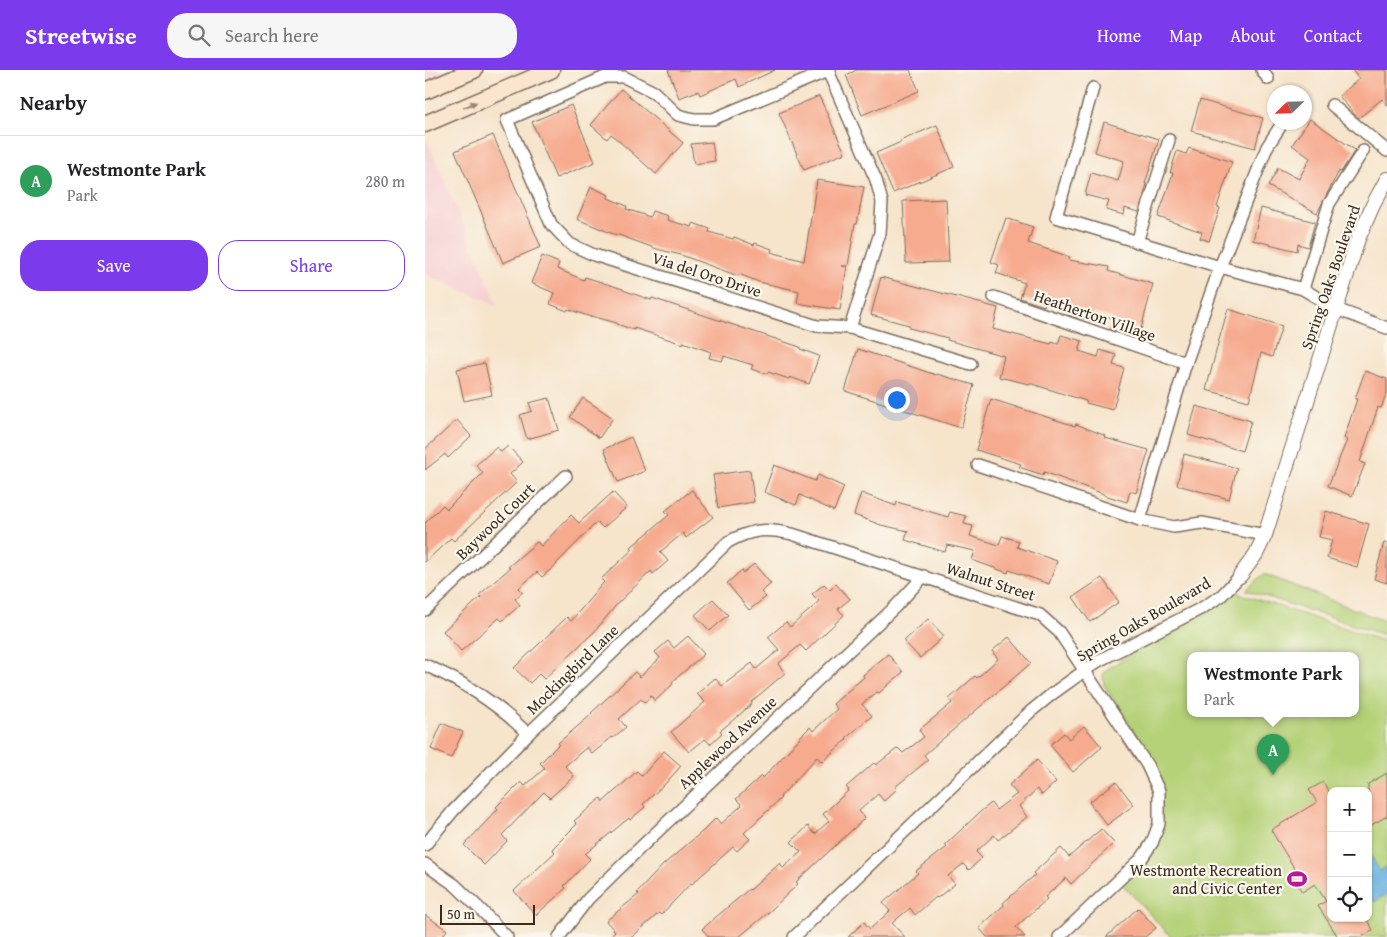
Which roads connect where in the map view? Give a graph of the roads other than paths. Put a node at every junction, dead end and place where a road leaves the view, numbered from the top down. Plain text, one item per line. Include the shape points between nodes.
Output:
1 (474, 70) edge
2 (551, 70) edge
3 (829, 70) edge
4 (1093, 88) dead end
5 (425, 91) edge
6 (1332, 105) dead end
7 (425, 124) edge
8 (1278, 130) edge
9 (1169, 140) dead end
10 (1363, 151) dead end
11 (1387, 151) edge
12 (1387, 179) edge
13 (1137, 242) junction
14 (1220, 267) junction
15 (1303, 290) junction
16 (994, 297) dead end
17 (1336, 309) junction
18 (850, 328) junction
19 (1387, 328) edge
20 (1186, 363) junction
21 (971, 364) dead end
22 (978, 465) dead end
23 (566, 476) dead end
24 (1140, 520) junction
25 (753, 531) joint
26 (1265, 535) junction
27 (924, 576) junction
28 (1240, 576) joint
29 (425, 610) edge
30 (425, 665) edge
31 (1085, 671) junction
32 (528, 734) junction
33 (425, 844) edge
34 (425, 864) edge
35 (507, 937) edge
36 (559, 937) edge
37 (794, 937) edge
38 (1059, 937) edge

1 - 5 main road
7 -> 2 main road
3 - 18 street via 876,180 882,202 880,233
3 - 18 street, Via del Oro Drive via 713,119 678,115 654,92 624,76 605,77 507,120 551,224 570,244 593,255 817,326
4 - 13 street via 1056,217
6 - 11 street
8 - 14 street via 1267,147
9 - 13 street
10 - 15 street via 1329,204
12 - 17 street, Spring Oaks Boulevard via 1359,239
13 - 14 street
14 - 15 street
14 - 20 street
15 - 17 street
16 - 20 street, Heatherton Village
17 - 19 street
17 - 26 street, Spring Oaks Boulevard
18 - 21 street, Via del Oro Drive
20 - 24 street
22 - 24 street
23 - 29 street, Baywood Court
24 - 26 street via 1175,527 1203,523
25 - 27 street, Walnut Street via 773,530 792,534
25 - 32 street, Mockingbird Lane via 728,542
26 - 28 street, Spring Oaks Boulevard
27 - 31 street, Walnut Street via 1040,615 1059,632
27 - 36 street, Applewood Avenue via 634,853 589,899
28 - 31 street, Spring Oaks Boulevard via 1221,596 1202,608 1098,661
30 - 32 street via 495,704
31 - 37 street, Spring Oaks Boulevard via 1030,712
31 - 38 street, Walnut Street via 1147,765 1159,791 1159,824 1142,858
32 - 33 street, Mockingbird Lane
34 - 35 street via 455,885

